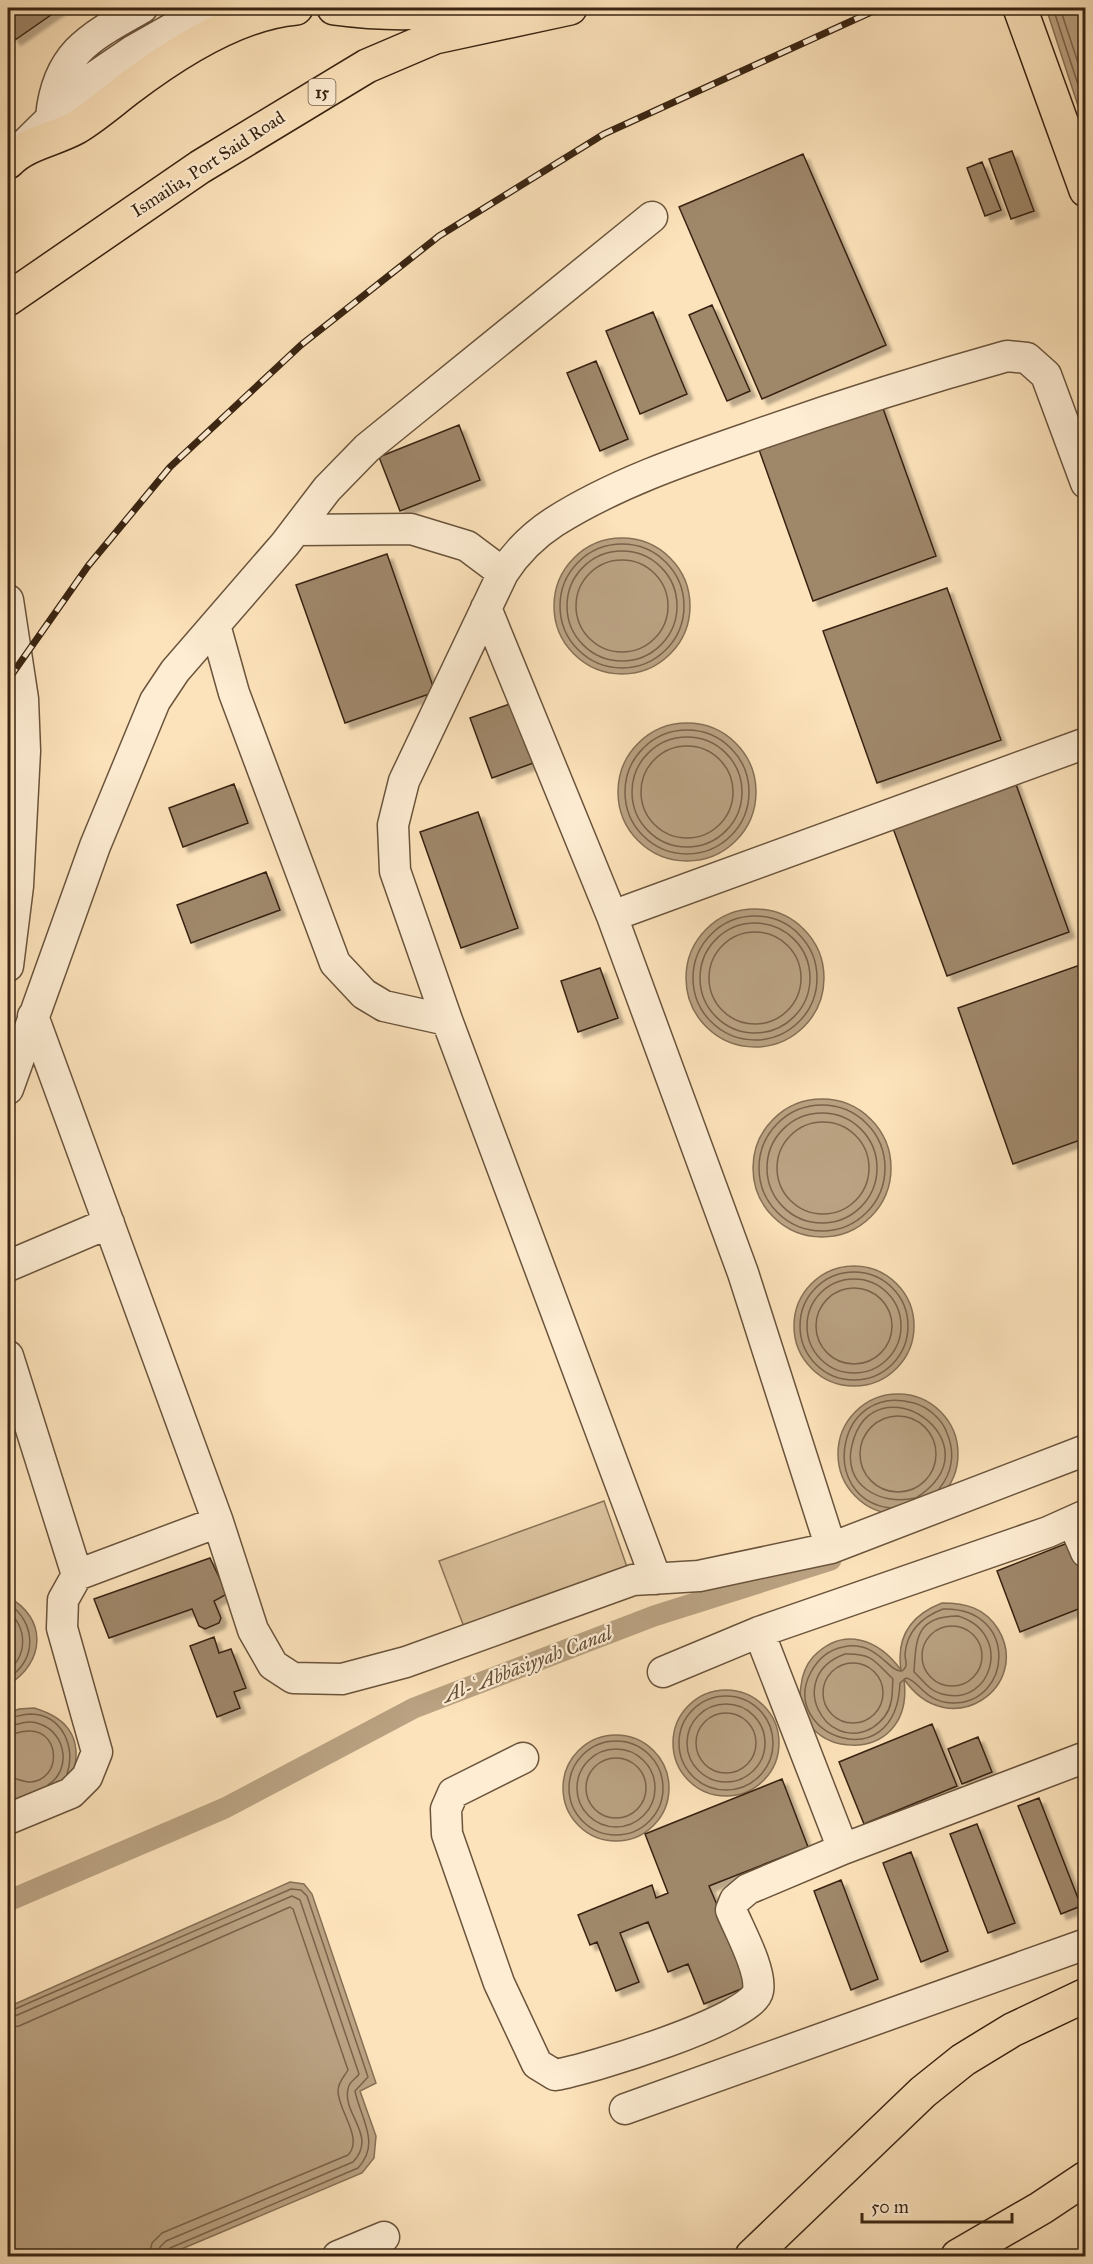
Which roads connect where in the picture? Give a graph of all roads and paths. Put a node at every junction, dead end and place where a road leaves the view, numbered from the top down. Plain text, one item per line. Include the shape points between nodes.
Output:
1 (141, 8) edge
2 (208, 8) edge
3 (296, 8) edge
4 (334, 8) edge
5 (570, 8) edge
6 (1020, 8) edge
7 (380, 11) edge
8 (456, 17) edge
9 (51, 117) junction
10 (11, 158) edge
11 (1086, 190) edge
12 (652, 217) dead end
13 (8, 299) edge
14 (1086, 483) edge
15 (296, 530) junction
16 (503, 573) junction
17 (8, 600) edge
18 (486, 608) junction
19 (215, 625) junction
20 (1086, 743) edge
21 (612, 916) junction
22 (8, 966) edge
23 (33, 1016) junction
24 (447, 1020) junction
25 (8, 1089) edge
26 (109, 1223) junction
27 (8, 1266) edge
28 (8, 1356) edge
29 (1086, 1450) edge
30 (1079, 1519) edge
31 (218, 1522) junction
32 (831, 1548) junction
33 (1086, 1552) edge
34 (77, 1575) junction
35 (656, 1579) junction
36 (759, 1632) junction
37 (663, 1672) dead end
38 (1086, 1757) edge
39 (523, 1758) dead end
40 (8, 1819) edge
41 (843, 1849) junction
42 (1086, 1944) edge
43 (1086, 1995) edge
44 (626, 2109) dead end
45 (1086, 2178) edge
46 (384, 2237) dead end
47 (338, 2256) edge
48 (752, 2256) edge
49 (958, 2256) edge

1 - 9 street via 91,37 74,53 57,83
2 - 9 street via 112,64
3 - 10 main road via 244,19 207,38 78,126
4 - 7 main road
5 - 8 main road via 525,20
6 - 11 main road
7 - 8 main road
8 - 13 main road, Ismailia, Port Said Road / 15 via 344,78 200,167
9 - 10 street
12 - 15 street via 367,448 327,489
14 - 16 street via 1046,375 1027,358 1007,356 876,393 700,455 594,499 552,523 515,555
15 - 16 street via 411,529 467,546
15 - 19 street
16 - 18 street
17 - 22 street via 23,699 25,751 18,886
18 - 21 street
18 - 24 street via 404,781 393,825 395,871
19 - 23 street via 155,701 95,846
19 - 24 street via 234,693 335,963 364,994 384,1006
20 - 21 street
21 - 32 street via 743,1273
23 - 25 street
23 - 26 street
24 - 35 street
26 - 27 street
26 - 31 street
28 - 34 street
29 - 32 street
30 - 33 street
30 - 36 street
31 - 34 street
31 - 35 street via 254,1630 273,1665 292,1678 342,1679 406,1662 600,1590 633,1580
32 - 35 street via 699,1576
34 - 40 street via 63,1600 62,1628 98,1752 87,1777 71,1793
36 - 37 street
36 - 41 street
38 - 41 street
39 - 41 street via 453,1793 446,1809 447,1834 499,1983 537,2064 555,2075 678,2039 749,2004 758,1993 758,1974 731,1910 735,1900 748,1889
42 - 44 street
43 - 48 main road via 1012,2030 963,2060 881,2132
45 - 49 main road
46 - 47 street

